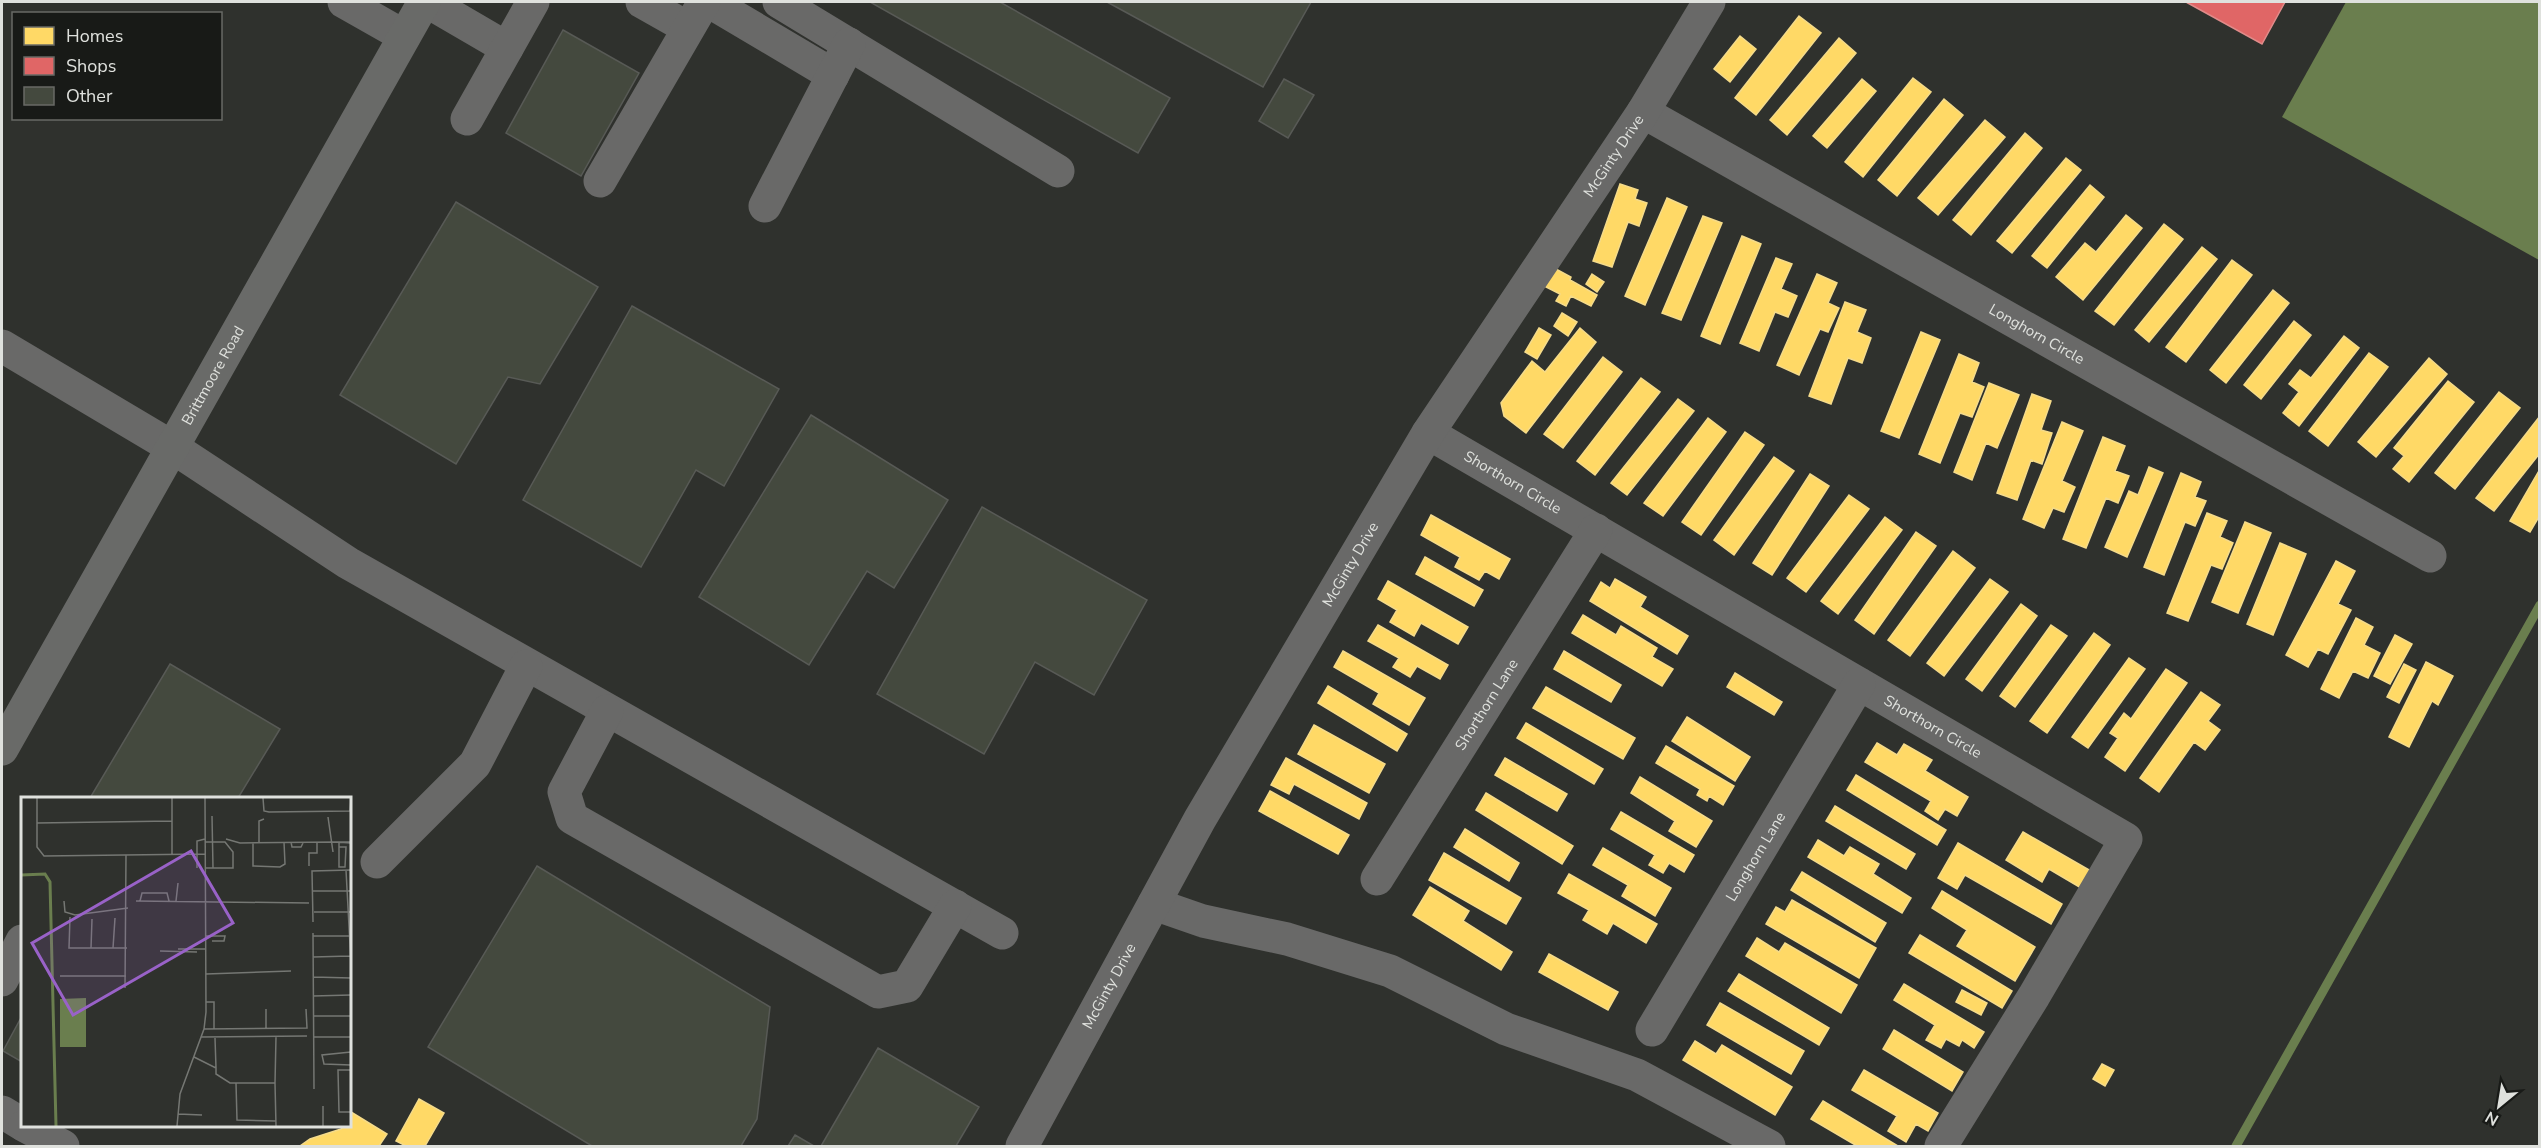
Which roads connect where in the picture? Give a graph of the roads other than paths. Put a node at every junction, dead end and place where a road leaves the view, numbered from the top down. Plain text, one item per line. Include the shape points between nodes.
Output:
1 (344, 2) edge
2 (426, 2) edge
3 (533, 2) edge
4 (642, 2) edge
5 (710, 2) edge
6 (779, 2) edge
7 (1708, 2) edge
8 (696, 15) edge
9 (405, 36) junction
10 (849, 44) junction
11 (507, 48) junction
12 (833, 75) junction
13 (1643, 112) junction
14 (467, 119) dead end
15 (1058, 171) dead end
16 (600, 181) dead end
17 (765, 206) dead end
18 (2, 346) edge
19 (1428, 433) junction
20 (172, 447) junction
21 (1596, 530) junction
22 (2430, 556) dead end
23 (526, 666) junction
24 (1860, 684) junction
25 (607, 711) junction
26 (2, 749) edge
27 (377, 862) dead end
28 (1377, 879) dead end
29 (1154, 904) junction
30 (955, 906) junction
31 (1002, 933) dead end
32 (21, 943) edge
33 (2, 980) edge
34 (1652, 1030) dead end
35 (2, 1112) edge
36 (21, 1123) edge
37 (28, 1127) edge
38 (63, 1146) edge
39 (1022, 1146) edge
40 (1769, 1146) edge
41 (1941, 1146) edge

1 - 9 street
2 - 9 main road, Brittmoore Road
2 - 11 street
3 - 11 street
4 - 8 street
5 - 12 street
6 - 10 street
7 - 13 street, McGinty Drive
8 - 16 street
9 - 20 main road, Brittmoore Road
10 - 12 street
10 - 15 street
11 - 14 street
12 - 17 street
13 - 19 street, McGinty Drive
13 - 22 street, Longhorn Circle
18 - 20 street
19 - 21 street, Shorthorn Circle
19 - 29 street, McGinty Drive
20 - 23 street via 348,563
20 - 26 main road, Brittmoore Road
21 - 24 street, Shorthorn Circle
21 - 28 street, Shorthorn Lane
23 - 25 street
23 - 27 street via 475,764
24 - 34 street, Longhorn Lane
24 - 41 street, Shorthorn Circle via 2126,839
25 - 30 street
25 - 30 street via 564,792 572,818 878,992 907,986
29 - 39 street, McGinty Drive
29 - 40 street via 1390,971 1506,1029 1636,1075
30 - 31 street
32 - 33 street
35 - 36 street
37 - 38 street

